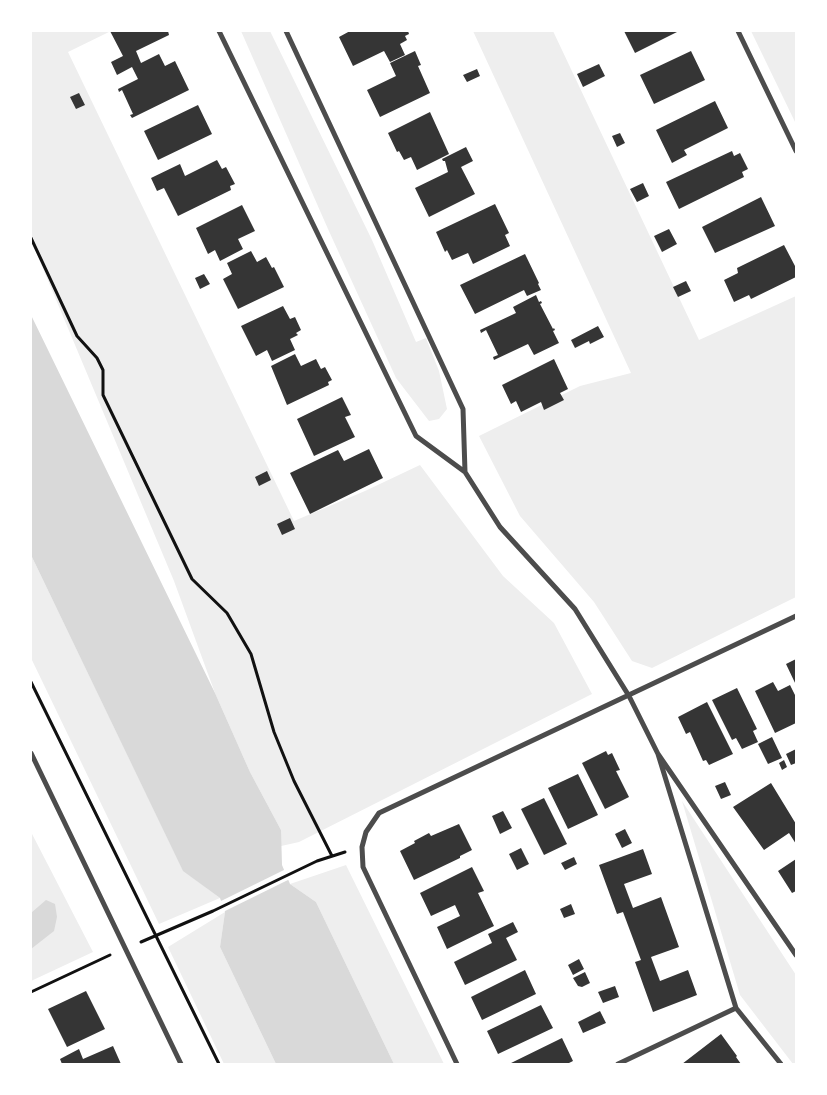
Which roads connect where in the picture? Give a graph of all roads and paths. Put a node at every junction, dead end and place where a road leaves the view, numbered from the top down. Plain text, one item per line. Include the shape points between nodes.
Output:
1 (219, 31) edge
2 (286, 31) edge
3 (738, 31) edge
4 (796, 152) edge
5 (31, 238) edge
6 (465, 472) junction
7 (796, 616) edge
8 (31, 682) edge
9 (629, 696) junction
10 (31, 753) edge
11 (658, 754) junction
12 (362, 847) junction
13 (332, 856) junction
14 (156, 935) junction
15 (126, 948) junction
16 (796, 955) edge
17 (31, 992) edge
18 (736, 1008) junction
19 (181, 1064) edge
20 (219, 1064) edge
21 (457, 1064) edge
22 (618, 1064) edge
23 (781, 1064) edge

1 - 6 street via 416,436
2 - 6 street via 463,409
3 - 4 street
5 - 13 path via 77,336 97,358 103,370 103,395 192,579 227,613 251,654 274,732 294,781
6 - 9 street via 500,527 575,608
7 - 9 street
8 - 14 path
9 - 11 street
9 - 12 street via 379,814 366,832
10 - 15 street
11 - 16 street
11 - 18 street
12 - 13 path
12 - 21 street via 363,867
13 - 14 path
14 - 15 path
14 - 20 path
15 - 17 path
15 - 19 street
18 - 22 street
18 - 23 street

